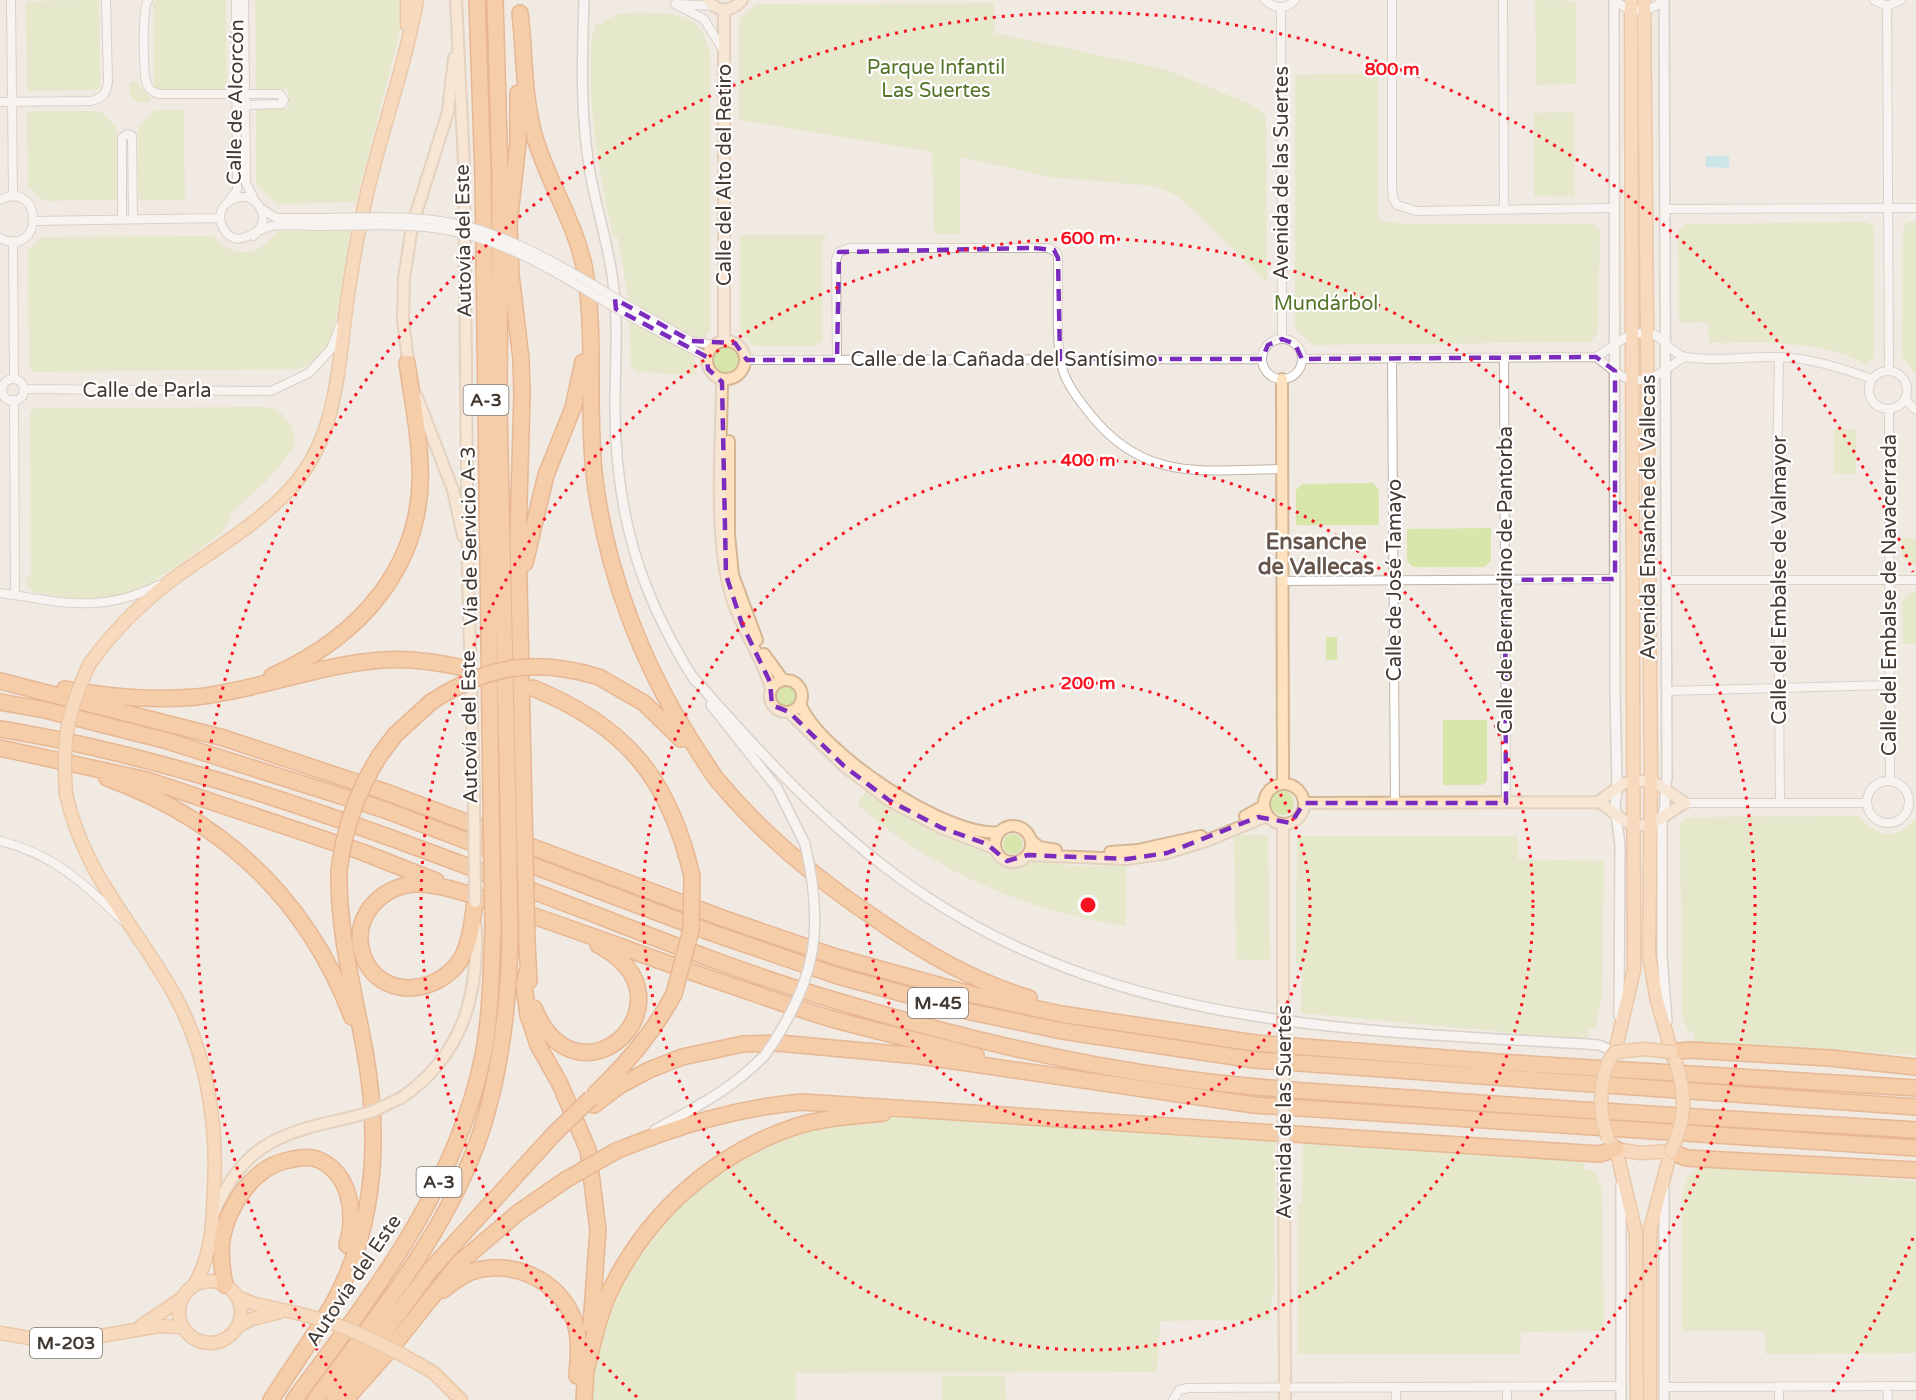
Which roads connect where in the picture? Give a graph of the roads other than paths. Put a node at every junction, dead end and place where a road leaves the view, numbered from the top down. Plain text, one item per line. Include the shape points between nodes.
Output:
1 (11, 0) edge
2 (106, 0) edge
3 (148, 0) edge
4 (236, 0) edge
5 (244, 0) edge
6 (407, 0) edge
7 (417, 0) edge
8 (456, 0) edge
9 (477, 0) edge
10 (495, 0) edge
11 (584, 0) edge
12 (742, 0) edge
13 (1265, 0) edge
14 (1295, 0) edge
15 (1392, 0) edge
16 (1503, 0) edge
17 (1615, 0) edge
18 (1664, 0) edge
19 (1874, 0) edge
20 (1901, 0) edge
21 (712, 4) edge
22 (1638, 5) edge
23 (1887, 6) junction
24 (520, 7) edge
25 (1281, 8) junction
26 (457, 34) junction
27 (406, 47) junction
28 (724, 51) junction
29 (241, 94) junction
30 (0, 102) edge
31 (11, 102) junction
32 (246, 105) junction
33 (13, 196) junction
34 (0, 200) edge
35 (228, 202) junction
36 (257, 203) junction
37 (1613, 208) junction
38 (1887, 208) junction
39 (1916, 208) edge
40 (1666, 209) junction
41 (1504, 210) junction
42 (133, 218) junction
43 (220, 218) junction
44 (122, 219) junction
45 (34, 221) junction
46 (315, 222) junction
47 (253, 236) junction
48 (0, 237) edge
49 (13, 241) junction
50 (345, 313) junction
51 (652, 324) junction
52 (1648, 332) junction
53 (1633, 334) junction
54 (589, 336) junction
55 (1282, 339) junction
56 (719, 343) junction
57 (1615, 344) junction
58 (1665, 344) junction
59 (707, 357) junction
60 (1596, 357) junction
61 (1684, 357) junction
62 (1779, 357) junction
63 (1060, 358) junction
64 (1392, 358) junction
65 (1504, 358) junction
66 (1262, 359) junction
67 (1302, 359) junction
68 (745, 360) junction
69 (837, 360) junction
70 (407, 363) junction
71 (1664, 370) junction
72 (1889, 370) junction
73 (1616, 371) junction
74 (14, 379) junction
75 (1282, 379) junction
76 (1872, 379) junction
77 (725, 380) junction
78 (1633, 380) junction
79 (1648, 380) junction
80 (24, 389) junction
81 (1, 390) edge
82 (14, 400) junction
83 (1905, 400) junction
84 (1889, 409) junction
85 (1916, 410) edge
86 (1281, 469) junction
87 (468, 575) junction
88 (178, 576) junction
89 (1615, 579) junction
90 (1505, 580) junction
91 (1667, 580) junction
92 (1777, 580) junction
93 (1888, 580) junction
94 (1916, 580) edge
95 (1282, 581) junction
96 (1394, 581) junction
97 (0, 593) edge
98 (15, 595) junction
99 (520, 597) junction
100 (464, 668) dead end
101 (692, 676) junction
102 (783, 680) junction
103 (6, 682) edge
104 (1889, 685) junction
105 (241, 688) junction
106 (533, 688) dead end
107 (771, 688) junction
108 (1780, 688) junction
109 (1667, 691) junction
110 (0, 702) edge
111 (800, 704) junction
112 (789, 712) junction
113 (0, 729) edge
114 (224, 738) junction
115 (0, 748) edge
116 (51, 758) junction
117 (717, 779) junction
118 (147, 780) junction
119 (1634, 780) junction
120 (1651, 780) junction
121 (1890, 781) junction
122 (1283, 783) junction
123 (1617, 789) junction
124 (1664, 790) junction
125 (1913, 800) edge
126 (1598, 802) junction
127 (1304, 803) junction
128 (1395, 803) junction
129 (1506, 803) junction
130 (1685, 803) junction
131 (1780, 803) junction
132 (1867, 803) junction
133 (385, 810) junction
134 (1265, 811) junction
135 (1618, 815) junction
136 (1662, 817) junction
137 (1283, 824) junction
138 (1634, 825) junction
139 (1651, 825) junction
140 (1000, 832) junction
141 (372, 833) junction
142 (1031, 840) junction
143 (0, 841) edge
144 (996, 849) junction
145 (1028, 855) junction
146 (478, 900) junction
147 (547, 919) junction
148 (128, 927) junction
149 (527, 972) junction
150 (1619, 1027) junction
151 (1154, 1029) junction
152 (1667, 1032) junction
153 (1615, 1052) junction
154 (366, 1054) junction
155 (1674, 1058) junction
156 (1916, 1066) edge
157 (1035, 1071) junction
158 (1916, 1088) edge
159 (592, 1102) junction
160 (1916, 1107) edge
161 (974, 1112) junction
162 (1916, 1130) edge
163 (1916, 1148) edge
164 (1616, 1149) junction
165 (616, 1151) junction
166 (1671, 1151) junction
167 (1916, 1170) edge
168 (1622, 1171) junction
169 (1664, 1182) junction
170 (213, 1218) junction
171 (194, 1285) junction
172 (225, 1285) junction
173 (237, 1297) junction
174 (181, 1299) junction
175 (426, 1303) junction
176 (284, 1311) junction
177 (182, 1327) junction
178 (237, 1327) junction
179 (132, 1330) junction
180 (0, 1334) edge
181 (293, 1366) junction
182 (585, 1375) junction
183 (1621, 1386) junction
184 (1779, 1386) junction
185 (1887, 1386) junction
186 (1916, 1386) edge
187 (1285, 1387) junction
188 (1396, 1387) junction
189 (1507, 1387) junction
190 (1664, 1387) junction
191 (271, 1400) edge
192 (294, 1400) edge
193 (315, 1400) edge
194 (334, 1400) edge
195 (345, 1400) edge
196 (461, 1400) edge
197 (574, 1400) edge
198 (584, 1400) edge
199 (1173, 1400) edge
200 (1285, 1400) edge
201 (1396, 1400) edge
202 (1507, 1400) edge
203 (1621, 1400) edge
204 (1637, 1400) edge
205 (1650, 1400) edge
206 (1664, 1400) edge
207 (1779, 1400) edge
208 (1888, 1400) edge

1 - 31 street
2 - 31 street via 108,81 102,96 91,101
3 - 29 street via 146,79 150,89 158,94
4 - 29 street, Calle de Alcorcón
5 - 29 street, Calle de Alcorcón
6 - 27 main road
7 - 27 main road
8 - 26 main road, Vía de Servicio A-3
9 - 192 highway, Autovía del Este / A-3, bridge via 493,928 483,1054 464,1127 432,1200 381,1283
10 - 193 highway, Autovía del Este / A-3, bridge via 510,935 510,979 501,1053 481,1130 448,1206 417,1259
11 - 101 street via 583,121 612,274 621,496 632,549 651,604
12 - 21 main road via 736,6
13 - 25 street
14 - 25 street
15 - 41 street via 1393,198 1405,209 1416,211
16 - 41 street
17 - 22 street via 1623,8
17 - 37 street, Avenida Ensanche de Vallecas
18 - 22 street
18 - 40 street, Avenida Ensanche de Vallecas
19 - 23 street
20 - 23 street
21 - 28 main road, Calle del Alto del Retiro
21 - 28 street via 675,4 704,19
22 - 52 main road, Avenida Ensanche de Vallecas
22 - 53 main road, Avenida Ensanche de Vallecas
23 - 38 street
24 - 54 highway via 526,98 535,140 571,221 584,267
24 - 99 highway via 518,143 510,224 511,275 521,359
25 - 55 street, Avenida de las Suertes
26 - 70 main road via 448,112 412,226 404,279
26 - 87 main road, Vía de Servicio A-3 via 464,164
27 - 50 main road via 365,201
28 - 56 main road, Calle del Alto del Retiro
29 - 32 street, Calle de Alcorcón
29 - 32 street via 280,94 284,100 282,104
29 - 35 street, Calle de Alcorcón via 237,190
30 - 31 street
31 - 33 street
32 - 36 street, Calle de Alcorcón via 246,183
33 - 34 street
33 - 45 street via 31,206
35 - 36 street via 244,196
35 - 43 street
36 - 46 street via 276,218
36 - 47 street via 263,220
37 - 41 street
37 - 57 street, Avenida Ensanche de Vallecas
38 - 39 street
38 - 40 street
38 - 72 street
40 - 58 street, Avenida Ensanche de Vallecas
42 - 43 street
42 - 44 street
42 - 44 street via 132,136 127,134 122,138
43 - 47 street via 224,230 234,238
44 - 45 street
45 - 49 street via 28,235
46 - 47 street via 268,227
46 - 51 street, bridge via 426,219 490,233 533,252
48 - 49 street
49 - 74 street
50 - 80 street, Calle de Parla via 331,349 309,373 271,391
50 - 88 main road via 341,368 316,450 292,487 247,528
51 - 56 street via 690,341
51 - 59 street
52 - 53 street
52 - 58 street via 1659,336
52 - 79 main road, Avenida Ensanche de Vallecas
53 - 57 street
53 - 78 main road, Avenida Ensanche de Vallecas
54 - 99 highway via 573,408 546,475
54 - 117 highway via 595,482 610,553 629,618 649,667
55 - 66 street via 1268,345
55 - 67 street via 1295,344
56 - 59 main road
56 - 68 main road via 739,346
57 - 60 street
57 - 73 street, Avenida Ensanche de Vallecas
58 - 61 street
58 - 71 street, Avenida Ensanche de Vallecas
59 - 77 main road via 708,369
60 - 65 street
60 - 73 street
61 - 62 street
61 - 71 street
62 - 76 street via 1832,365
62 - 92 street, Calle del Embalse de Valmayor
63 - 66 street, Calle de la Cañada del Santísimo
63 - 69 street, Calle de la Cañada del Santísimo
63 - 69 street via 1058,258 1054,250 850,248 839,252 836,260
63 - 86 street via 1065,377 1092,416 1112,438 1139,457 1176,469
64 - 65 street
64 - 67 street
64 - 96 street, Calle de José Tamayo
65 - 90 street, Calle de Bernardino de Pantorba
66 - 75 street via 1267,372
67 - 75 street via 1296,372
68 - 69 street, Calle de la Cañada del Santísimo
68 - 77 main road via 741,373
70 - 87 main road via 453,490
70 - 105 highway via 420,464 420,495 414,527 400,561 381,596 347,632 275,675
71 - 79 street
71 - 91 street, Avenida Ensanche de Vallecas
72 - 76 street
72 - 83 street via 1904,378 1908,389
73 - 78 street
73 - 89 street, Avenida Ensanche de Vallecas
74 - 80 street
74 - 81 street via 5,382
75 - 86 main road
76 - 84 street via 1870,396 1877,406
77 - 102 main road via 733,575 759,647
77 - 107 main road via 723,561 734,605
78 - 79 street
78 - 119 main road, Avenida Ensanche de Vallecas
79 - 120 main road, Avenida Ensanche de Vallecas
80 - 82 street via 20,398
81 - 82 street via 6,398
82 - 98 street
83 - 84 street
83 - 85 street
84 - 93 street, Calle del Embalse de Navacerrada
86 - 95 main road
87 - 146 main road, Vía de Servicio A-3, bridge
88 - 98 street via 137,596 105,604 71,604
88 - 148 main road, bridge via 131,615 90,663 73,698 66,728 66,794 73,825
89 - 90 street
89 - 123 street, Avenida Ensanche de Vallecas
90 - 96 street
90 - 129 street, Calle de Bernardino de Pantorba
91 - 92 street
91 - 109 street, Avenida Ensanche de Vallecas
92 - 93 street
92 - 108 street, Calle del Embalse de Valmayor
93 - 94 street
93 - 104 street, Calle del Embalse de Navacerrada
95 - 96 street
95 - 122 main road
96 - 128 street, Calle de José Tamayo
97 - 98 street
99 - 149 highway, bridge
100 - 105 highway via 430,660 383,660 331,667
101 - 153 street via 793,788 879,862 979,928 1041,958 1144,995 1272,1021 1599,1045
101 - 165 street, bridge via 777,788 805,844 815,894 816,938 805,984 786,1026 765,1055 743,1078 709,1102
102 - 107 main road
102 - 111 main road via 799,687
103 - 105 highway via 149,699 198,697
103 - 114 highway
104 - 108 street
104 - 121 street, Calle del Embalse de Navacerrada
106 - 159 highway, bridge via 585,712 632,750 665,798 692,876 691,930 674,994 658,1025
107 - 112 main road via 772,705
108 - 109 street
108 - 131 street, Calle del Embalse de Valmayor
109 - 124 street, Avenida Ensanche de Vallecas
110 - 133 highway, M-45 via 164,740
111 - 112 main road
111 - 140 main road via 830,742 895,794 962,826 989,834
112 - 144 main road via 838,761 890,801 942,828
113 - 141 highway, M-45 via 154,762
114 - 133 highway
114 - 151 highway via 383,791 836,957 974,995
115 - 116 highway
116 - 118 highway
116 - 154 highway via 152,796 201,823 251,863 289,904 318,944
117 - 151 highway via 785,850 836,892 954,967 1004,991
117 - 154 highway, bridge via 644,703 599,677 573,669 525,666 495,671 469,680 431,702 395,735 380,755 354,805 344,838 339,871 340,924
118 - 141 highway via 243,798
118 - 146 highway via 362,852
119 - 120 main road
119 - 123 main road
119 - 138 main road, Avenida Ensanche de Vallecas
120 - 124 main road
120 - 139 main road, Avenida Ensanche de Vallecas
121 - 125 street via 1904,787
121 - 132 street via 1876,784
122 - 127 main road via 1298,789
122 - 134 main road via 1267,791
123 - 126 main road
123 - 135 street, Avenida Ensanche de Vallecas
124 - 130 main road
124 - 136 street, Avenida Ensanche de Vallecas via 1666,807
125 - 132 street via 1904,817 1887,824 1871,815
126 - 129 main road
126 - 135 main road
127 - 128 main road
127 - 137 main road via 1298,818
128 - 129 main road
130 - 131 street
130 - 136 main road
131 - 132 street
133 - 160 highway, M-45 via 838,976 971,1012 1062,1031 1255,1060
134 - 137 main road
134 - 142 main road via 1204,835 1138,850 1056,850 1039,847
134 - 145 main road via 1206,841 1167,853 1127,859
135 - 138 main road
135 - 150 street, Avenida Ensanche de Vallecas
136 - 139 main road
136 - 152 street, Avenida Ensanche de Vallecas via 1662,955
137 - 187 main road, Avenida de las Suertes, bridge
138 - 139 main road
138 - 150 main road, Avenida Ensanche de Vallecas via 1634,970
139 - 152 main road, Avenida Ensanche de Vallecas via 1649,955 1652,982
140 - 142 main road via 1017,826
140 - 144 main road
141 - 162 highway, M-45 via 716,961 837,1001 1059,1057 1182,1079 1256,1087
142 - 145 main road
143 - 148 street via 22,846 76,876
144 - 145 main road via 1002,858 1013,862
146 - 146 highway via 468,943 458,965 440,982 417,990 398,988 382,980 370,967 361,949 360,932 365,915 379,897 398,887 416,884
146 - 147 highway
146 - 170 main road, Vía de Servicio A-3, bridge via 471,997 461,1028 439,1066 401,1098 371,1112 289,1133 251,1154 224,1190
147 - 149 highway via 613,953 631,972 640,998 638,1016 628,1034 611,1048 590,1054 566,1049 540,1023
147 - 157 highway via 831,1018
148 - 170 main road via 174,994 205,1074 214,1137
149 - 182 highway via 524,986 528,1014 538,1044 588,1150 598,1230
150 - 153 main road, Avenida Ensanche de Vallecas
151 - 158 highway via 1255,1043 1497,1062
152 - 155 main road, Avenida Ensanche de Vallecas
153 - 155 main road, bridge via 1644,1049
153 - 164 main road, Avenida Ensanche de Vallecas, bridge via 1609,1059 1602,1103 1605,1131
154 - 181 highway via 373,1100 374,1163 368,1207 358,1245 335,1299
155 - 156 highway via 1690,1050
155 - 166 main road, Avenida Ensanche de Vallecas, bridge via 1685,1100 1682,1124
157 - 159 highway via 840,1047 778,1042 743,1044 710,1049 649,1070
157 - 163 highway via 1254,1105
159 - 194 highway via 493,1198 432,1268
161 - 164 highway via 1599,1154
161 - 165 highway via 845,1103 757,1106 662,1132
161 - 182 highway via 892,1112 841,1117 795,1127 758,1141 722,1162 668,1206 626,1261 605,1304
164 - 166 main road via 1640,1153
164 - 168 main road, Avenida Ensanche de Vallecas
165 - 175 highway, bridge via 519,1212 459,1263
166 - 167 highway via 1686,1158
166 - 169 main road, Avenida Ensanche de Vallecas
168 - 183 street, Avenida Ensanche de Vallecas
168 - 204 main road, Avenida Ensanche de Vallecas via 1636,1233
169 - 190 street, Avenida Ensanche de Vallecas
169 - 205 main road, Avenida Ensanche de Vallecas via 1650,1230
170 - 171 main road via 206,1263
171 - 172 main road via 206,1281
171 - 174 main road, M-203
172 - 173 main road
172 - 181 highway via 222,1239 231,1210 263,1170 281,1161 300,1158 316,1158 333,1170 350,1198 352,1230 343,1262
173 - 176 main road
173 - 178 main road
174 - 177 main road via 178,1309
174 - 179 main road, M-203
175 - 195 highway
175 - 197 highway via 473,1271 497,1267 538,1278 555,1290 576,1329 579,1349
176 - 178 main road
176 - 196 main road, bridge via 321,1318 417,1363 434,1373
177 - 178 main road via 197,1341 212,1343 226,1339
177 - 179 main road, M-203
179 - 180 main road, M-203 via 59,1343
181 - 191 highway
182 - 198 highway
183 - 189 street
183 - 203 street, Avenida Ensanche de Vallecas
184 - 185 street
184 - 190 street
184 - 207 street
185 - 186 street
185 - 208 street
187 - 188 street
187 - 199 street via 1188,1388 1179,1390
187 - 200 main road, Avenida de las Suertes
188 - 189 street
188 - 201 street
189 - 202 street
190 - 206 street, Avenida Ensanche de Vallecas

